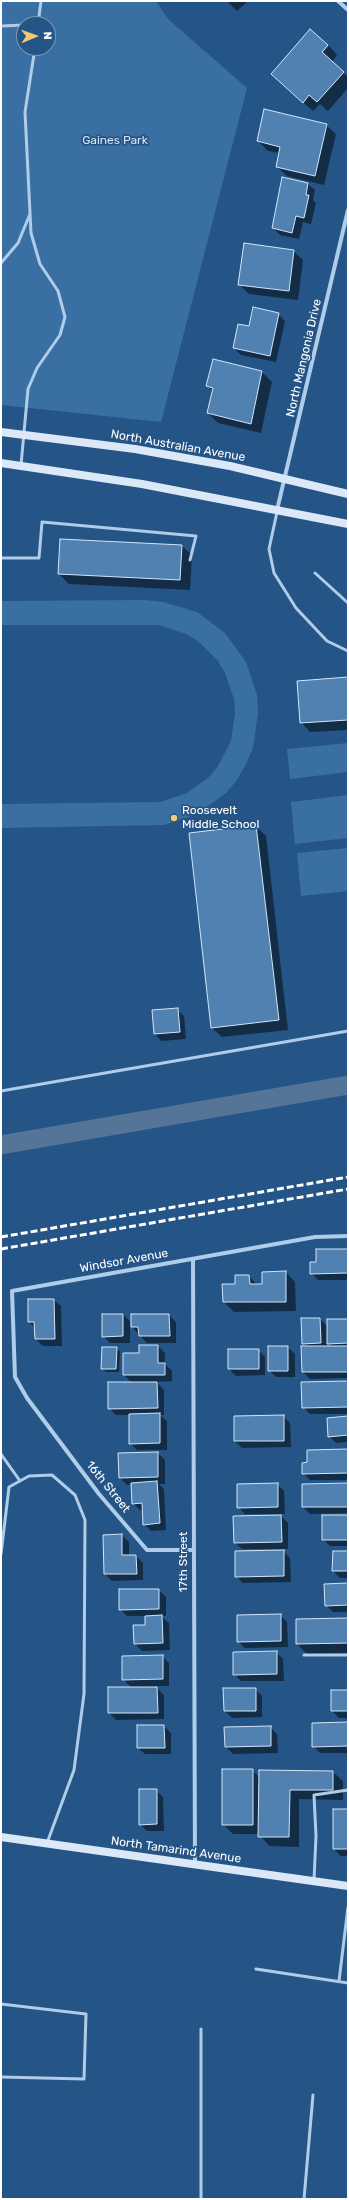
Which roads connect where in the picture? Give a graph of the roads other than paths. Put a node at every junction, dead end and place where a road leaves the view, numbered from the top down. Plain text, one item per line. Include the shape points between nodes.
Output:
1 (41, 1) edge
2 (338, 1) edge
3 (348, 10) edge
4 (39, 16) edge
5 (16, 25) edge
6 (1, 26) edge
7 (34, 56) edge
8 (348, 210) edge
9 (30, 212) junction
10 (1, 263) edge
11 (1, 432) edge
12 (24, 434) junction
13 (1, 463) edge
14 (21, 465) junction
15 (286, 479) junction
16 (348, 494) edge
17 (278, 510) junction
18 (348, 524) edge
19 (1, 558) edge
20 (190, 560) dead end
21 (315, 573) dead end
22 (348, 602) edge
23 (348, 651) edge
24 (348, 1031) edge
25 (1, 1091) edge
26 (348, 1236) edge
27 (193, 1259) junction
28 (28, 1398) joint
29 (1, 1454) edge
30 (20, 1481) junction
31 (194, 1550) junction
32 (1, 1554) edge
33 (348, 1654) edge
34 (304, 1655) dead end
35 (348, 1790) edge
36 (1, 1837) edge
37 (47, 1843) junction
38 (196, 1864) junction
39 (314, 1881) junction
40 (348, 1886) edge
41 (348, 1907) edge
42 (256, 1969) dead end
43 (339, 1981) junction
44 (348, 1983) edge
45 (1, 2004) edge
46 (201, 2029) dead end
47 (1, 2077) edge
48 (313, 2095) dead end
49 (201, 2199) edge
50 (304, 2199) edge

1 - 4 lane
2 - 3 street
5 - 6 lane
7 - 9 lane via 25,112
8 - 15 street, North Mangonia Drive
9 - 10 lane via 18,243
9 - 12 lane via 31,233 40,264 58,292 65,317 60,335 37,368 28,389
11 - 12 main road, North Australian Avenue
12 - 14 lane
12 - 15 main road, North Australian Avenue via 135,449
13 - 14 main road
14 - 17 main road via 171,489
15 - 16 main road, North Australian Avenue
15 - 17 street, North Mangonia Drive
17 - 18 main road
17 - 23 lane via 269,549 274,573 296,608 327,641
19 - 20 lane via 39,558 42,522 196,536
21 - 22 lane
24 - 25 lane
26 - 27 street, Windsor Avenue via 314,1237
27 - 28 street, Windsor Avenue via 12,1291 15,1377
27 - 31 street, 17th Street
28 - 31 street, 16th Street via 99,1494 147,1550
29 - 30 lane
30 - 32 lane via 9,1487
30 - 37 lane via 29,1476 52,1475 75,1495 85,1520 84,1694 74,1770
31 - 38 street, 17th Street
33 - 34 lane
35 - 39 lane via 314,1795
36 - 37 main road, North Tamarind Avenue
37 - 38 main road, North Tamarind Avenue
38 - 39 main road, North Tamarind Avenue
39 - 40 main road, North Tamarind Avenue
41 - 43 lane
42 - 43 lane
43 - 44 lane
45 - 47 lane via 86,2014 84,2078
46 - 49 lane
48 - 50 lane

